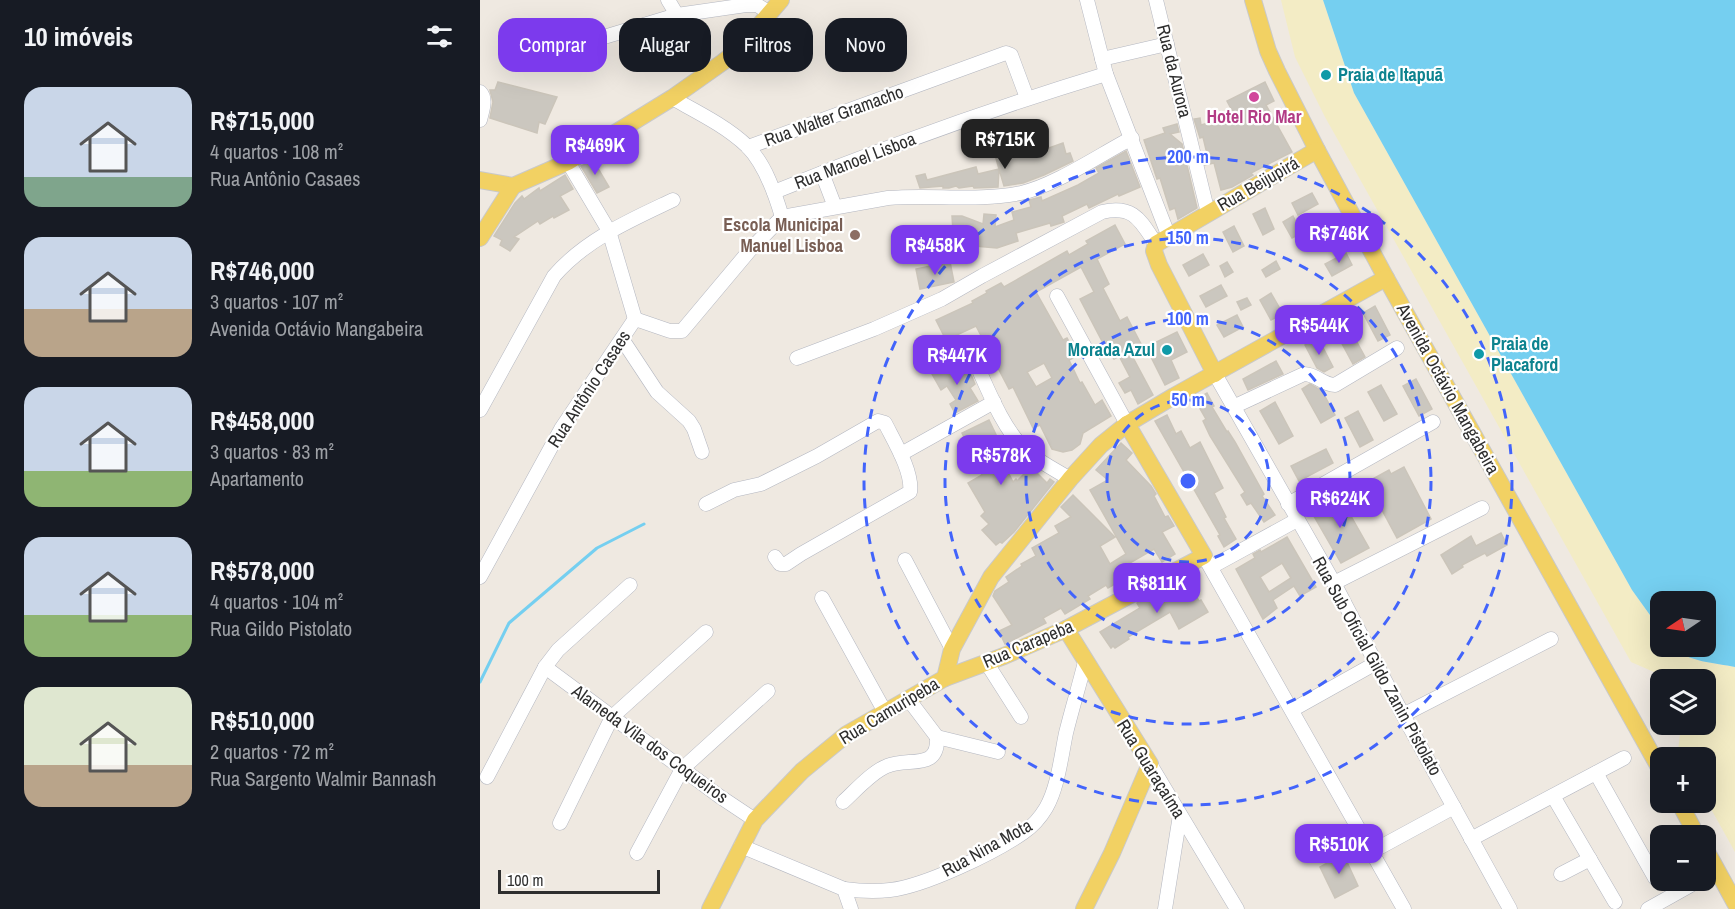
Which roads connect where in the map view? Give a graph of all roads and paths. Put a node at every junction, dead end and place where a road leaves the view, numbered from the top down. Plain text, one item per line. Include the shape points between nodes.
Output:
1 (668, 0) edge
2 (781, 0) edge
3 (1087, 0) edge
4 (1156, 0) edge
5 (1253, 0) edge
6 (770, 13) junction
7 (677, 15) junction
8 (607, 36) edge
9 (1167, 44) junction
10 (1102, 59) junction
11 (1106, 74) junction
12 (480, 92) edge
13 (672, 98) junction
14 (1027, 98) junction
15 (480, 120) edge
16 (1131, 138) junction
17 (748, 147) junction
18 (1317, 150) junction
19 (568, 162) junction
20 (822, 173) junction
21 (480, 180) edge
22 (513, 186) junction
23 (774, 192) junction
24 (673, 200) dead end
25 (835, 207) junction
26 (1208, 213) junction
27 (782, 217) junction
28 (609, 231) junction
29 (480, 238) edge
30 (1163, 241) junction
31 (1386, 278) junction
32 (1057, 296) dead end
33 (636, 319) junction
34 (622, 339) junction
35 (968, 345) dead end
36 (1397, 348) dead end
37 (797, 358) dead end
38 (1215, 374) junction
39 (994, 402) junction
40 (1233, 407) junction
41 (480, 410) edge
42 (1433, 422) dead end
43 (1126, 424) junction
44 (702, 452) dead end
45 (901, 454) junction
46 (1070, 479) junction
47 (706, 504) dead end
48 (1288, 504) junction
49 (1482, 508) dead end
50 (1297, 520) junction
51 (775, 557) dead end
52 (905, 560) dead end
53 (1208, 561) junction
54 (480, 577) edge
55 (1334, 583) junction
56 (630, 585) dead end
57 (822, 598) dead end
58 (1066, 629) junction
59 (706, 633) dead end
60 (1551, 639) dead end
61 (952, 649) junction
62 (986, 662) junction
63 (1085, 662) junction
64 (1376, 663) junction
65 (545, 667) junction
66 (945, 678) junction
67 (768, 690) dead end
68 (909, 700) junction
69 (1292, 710) junction
70 (885, 711) junction
71 (1403, 715) junction
72 (612, 717) junction
73 (1021, 717) dead end
74 (937, 736) junction
75 (1650, 751) edge
76 (998, 752) dead end
77 (1624, 758) dead end
78 (1150, 764) junction
79 (682, 769) junction
80 (1596, 773) junction
81 (488, 777) dead end
82 (1552, 796) junction
83 (843, 802) dead end
84 (1455, 807) junction
85 (1180, 815) junction
86 (755, 820) junction
87 (560, 823) dead end
88 (1471, 839) junction
89 (741, 846) junction
90 (1373, 851) junction
91 (637, 853) dead end
92 (1590, 859) junction
93 (1650, 869) edge
94 (1560, 874) dead end
95 (1716, 880) edge
96 (844, 890) junction
97 (1680, 891) edge
98 (1615, 902) dead end
99 (1735, 903) edge
100 (710, 909) edge
101 (851, 909) edge
102 (1084, 909) edge
103 (1165, 909) edge
104 (1237, 909) edge
105 (1404, 909) edge
106 (1510, 909) edge
107 (1648, 909) edge

1 - 7 street
2 - 6 main road
3 - 10 street
4 - 9 street, Rua da Aurora
5 - 18 main road, Avenida Octávio Mangabeira via 1276,71
6 - 7 street via 757,5 746,5
6 - 13 main road via 739,49
7 - 8 street
9 - 10 street
9 - 26 street, Rua da Aurora
10 - 11 street
11 - 14 street, Rua Manoel Lisboa
11 - 16 street
12 - 15 street via 484,102
13 - 17 street via 726,129
13 - 19 main road
14 - 17 street, Rua Walter Gramacho via 1011,56 1006,53
14 - 20 street, Rua Manoel Lisboa
16 - 25 street via 1043,186 1018,194 981,198 904,196
16 - 30 street
17 - 23 street
18 - 26 main road, Rua Beijupirá
18 - 31 main road, Avenida Octávio Mangabeira
19 - 22 main road
19 - 28 street
20 - 23 street, Rua Manoel Lisboa
20 - 25 street
21 - 22 main road
22 - 29 main road
23 - 27 street
24 - 28 street
25 - 27 street
26 - 30 main road, Rua Beijupirá
27 - 33 street, Rua Antônio Casaes via 682,331 670,331
28 - 33 street
28 - 41 street via 565,263 554,276
30 - 37 street via 1135,215 1119,209 1102,212 942,299
30 - 38 main road, Rua Sub Oficial Gildo Zanin Pistolato via 1154,251 1159,265
31 - 38 main road, Rua Camuripeba
31 - 75 main road, Avenida Octávio Mangabeira
32 - 43 street
33 - 34 street, Rua Antônio Casaes
34 - 44 street via 657,392 689,421
34 - 54 street, Rua Antônio Casaes via 561,429
35 - 39 street
36 - 40 street via 1335,385 1304,374
38 - 40 street, Rua Sub Oficial Gildo Zanin Pistolato
38 - 43 main road, Rua Camuripeba
39 - 45 street
39 - 46 street via 1024,448
40 - 48 street, Rua Sub Oficial Gildo Zanin Pistolato
42 - 48 street
43 - 46 main road, Rua Camuripeba
43 - 53 main road
45 - 47 street via 885,423 878,421 761,484 734,490
45 - 51 street via 911,483 907,495 783,565
46 - 61 main road, Rua Camuripeba via 991,577
48 - 50 street, Rua Sub Oficial Gildo Zanin Pistolato
49 - 55 street
50 - 53 street, Rua Carapeba
50 - 55 street, Rua Sub Oficial Gildo Zanin Pistolato
52 - 61 street
53 - 58 main road, Rua Carapeba
53 - 69 street
55 - 64 street, Rua Sub Oficial Gildo Zanin Pistolato
56 - 65 street via 558,650
57 - 70 street
58 - 62 main road, Rua Carapeba
58 - 63 main road, Rua Guaraçaíma
59 - 72 street
60 - 71 street
61 - 66 main road, Rua Camuripeba
62 - 66 main road, Rua Carapeba
62 - 73 street
63 - 78 main road, Rua Guaraçaíma
63 - 96 street, Rua Nina Mota via 1055,782 1038,820 1025,832 975,859 925,881 890,890
64 - 69 street
64 - 71 street, Rua Sub Oficial Gildo Zanin Pistolato
65 - 72 street, Alameda Vila dos Coqueiros
65 - 81 street
66 - 68 main road, Rua Camuripeba
67 - 79 street
68 - 70 main road, Rua Camuripeba
68 - 74 street
69 - 90 street
70 - 86 main road, Rua Camuripeba via 847,734 802,771
71 - 84 street, Rua Sub Oficial Gildo Zanin Pistolato
72 - 79 street, Alameda Vila dos Coqueiros
72 - 87 street
74 - 76 street
74 - 83 street via 938,748 932,757 888,765
77 - 80 street
78 - 85 street, Rua Guaraçaíma
78 - 102 main road
79 - 86 street, Alameda Vila dos Coqueiros
79 - 91 street
80 - 82 street
80 - 93 street
82 - 88 street
82 - 92 street
84 - 88 street, Rua Sub Oficial Gildo Zanin Pistolato
84 - 90 street
85 - 103 street
85 - 104 street, Rua Guaraçaíma
86 - 89 main road, Rua Camuripeba
88 - 106 street, Rua Sub Oficial Gildo Zanin Pistolato
89 - 96 street
89 - 100 main road, Rua Camuripeba
90 - 105 street
92 - 94 street
92 - 98 street
95 - 99 main road
96 - 101 street
97 - 107 street

